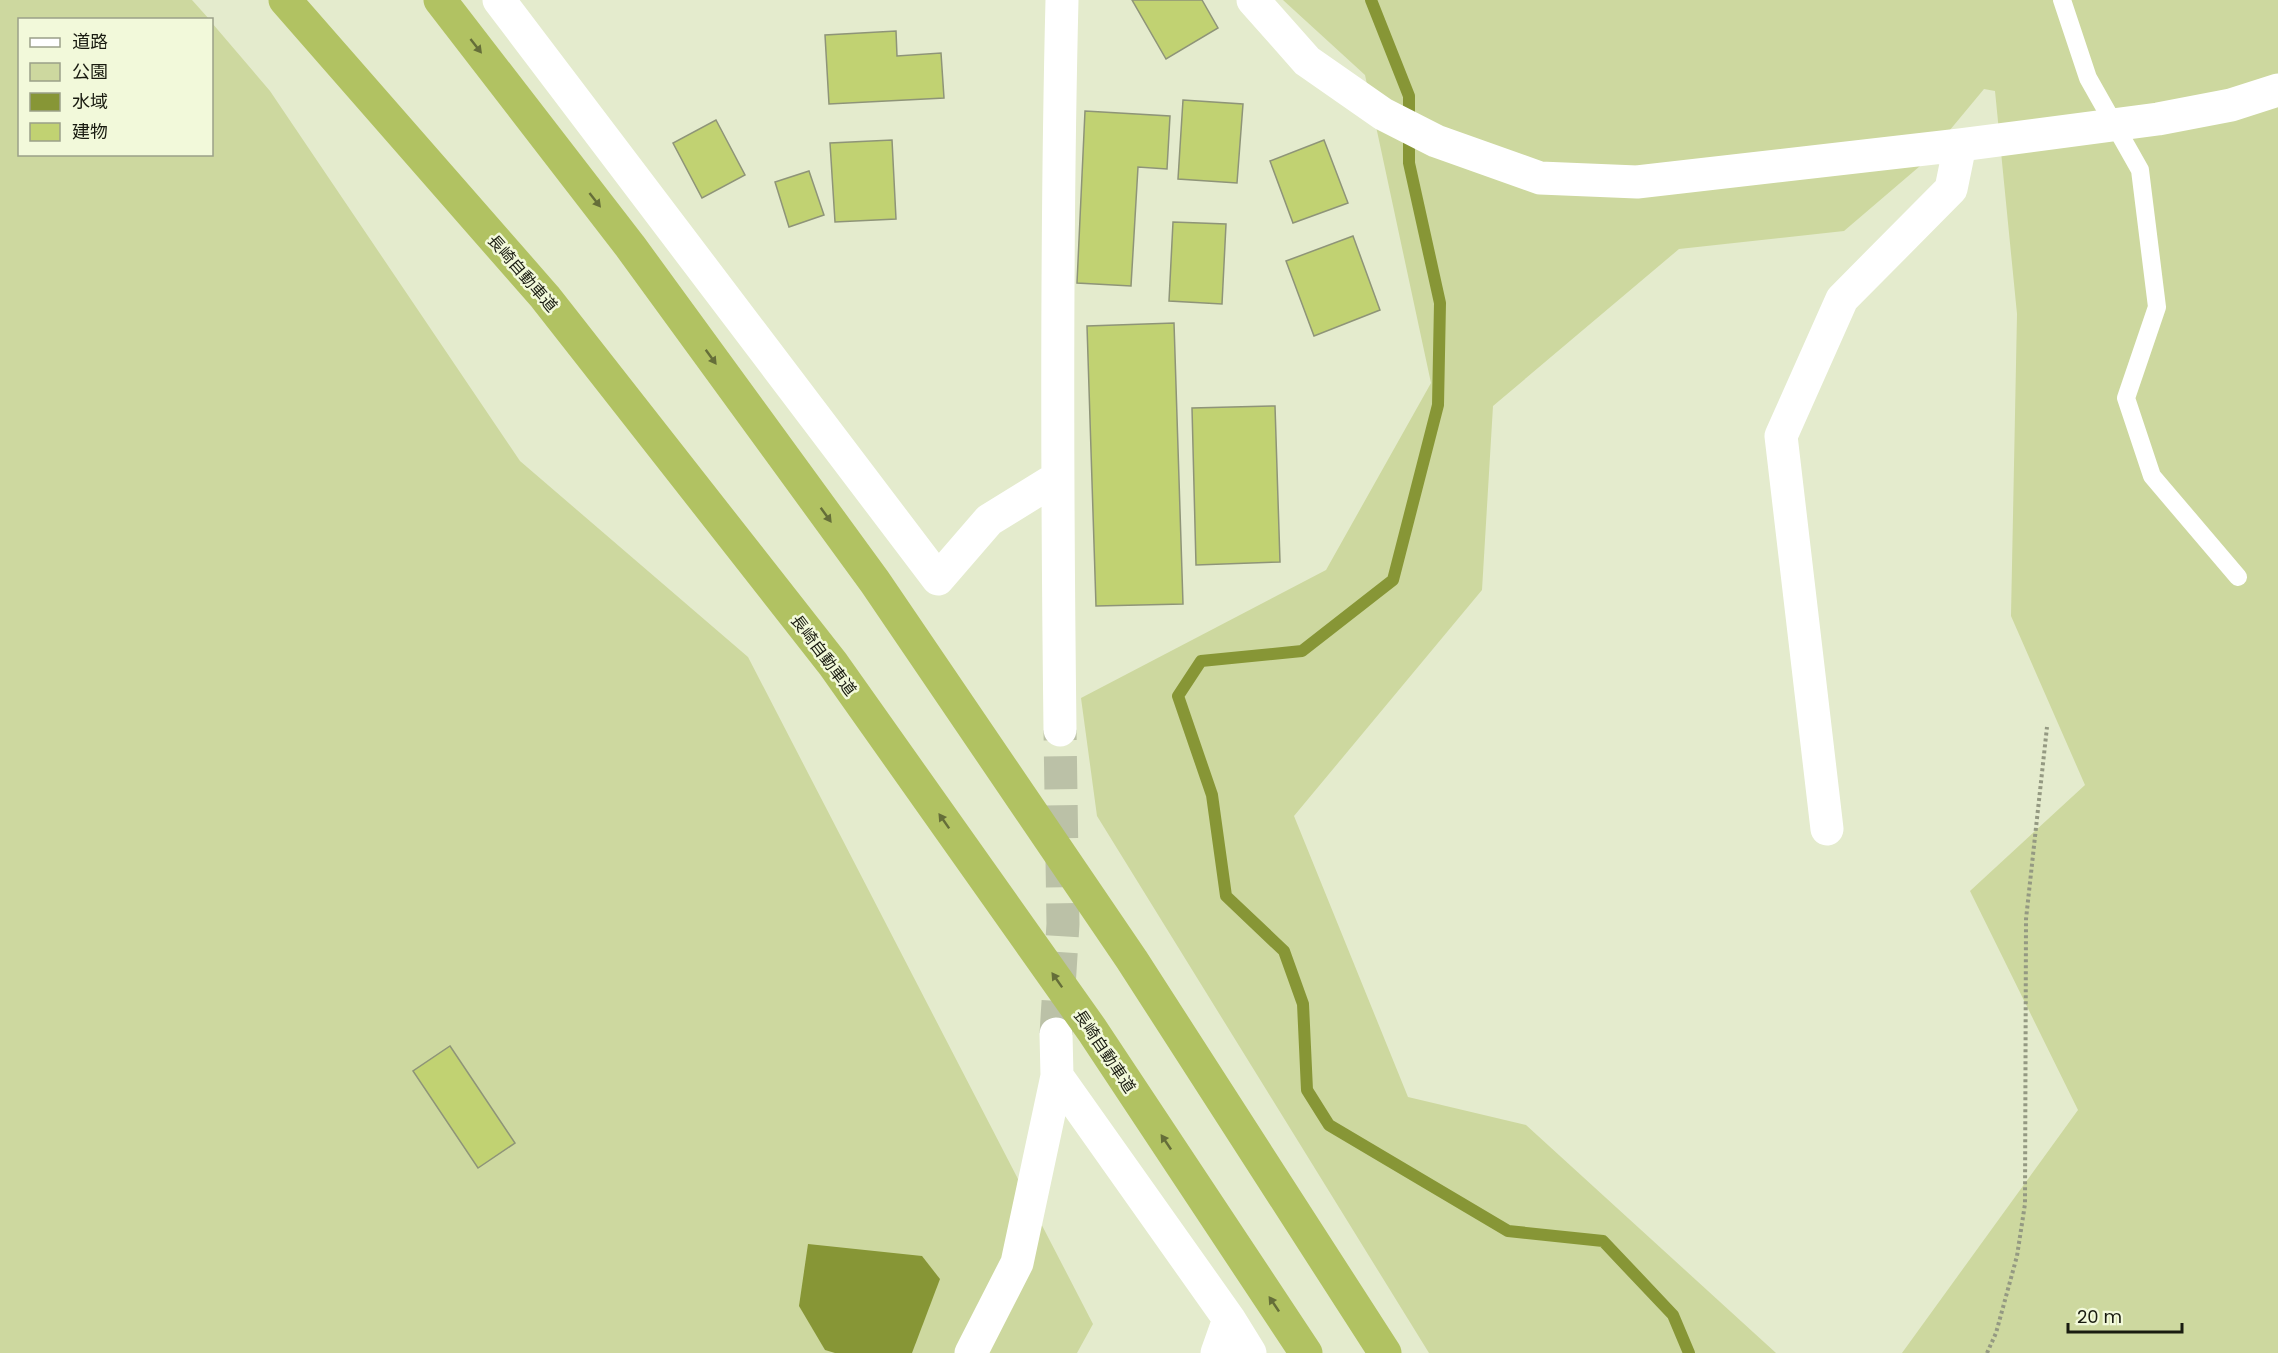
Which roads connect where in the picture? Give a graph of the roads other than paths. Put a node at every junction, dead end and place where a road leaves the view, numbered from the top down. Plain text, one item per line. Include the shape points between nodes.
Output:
1 (285, 0) edge
2 (440, 0) edge
3 (500, 0) edge
4 (1062, 0) edge
5 (1253, 0) edge
6 (2062, 0) edge
7 (2278, 90) edge
8 (1960, 145) junction
9 (1057, 478) junction
10 (2238, 577) dead end
11 (1060, 730) tunnel mouth
12 (1827, 829) dead end
13 (1056, 1034) tunnel mouth
14 (1057, 1076) junction
15 (1228, 1319) junction
16 (970, 1353) edge
17 (1217, 1353) edge
18 (1250, 1353) edge
19 (1306, 1353) edge
20 (1386, 1353) edge

19 -> 1 highway, 長崎自動車道 via 1092,1030 833,664 546,297
2 -> 20 highway via 630,246 875,582 1131,960
3 - 9 street via 938,579 989,520
4 - 9 street
5 - 8 street via 1307,61 1383,114 1436,141 1540,178 1637,182
6 - 10 lane via 2088,78 2140,170 2157,307 2126,398 2152,476
7 - 8 street via 2231,105 2158,119
8 - 12 street via 1951,189 1842,299 1781,436
9 - 11 street
13 - 14 street
14 - 15 street
14 - 16 street via 1017,1263
15 - 17 street
15 - 18 street

